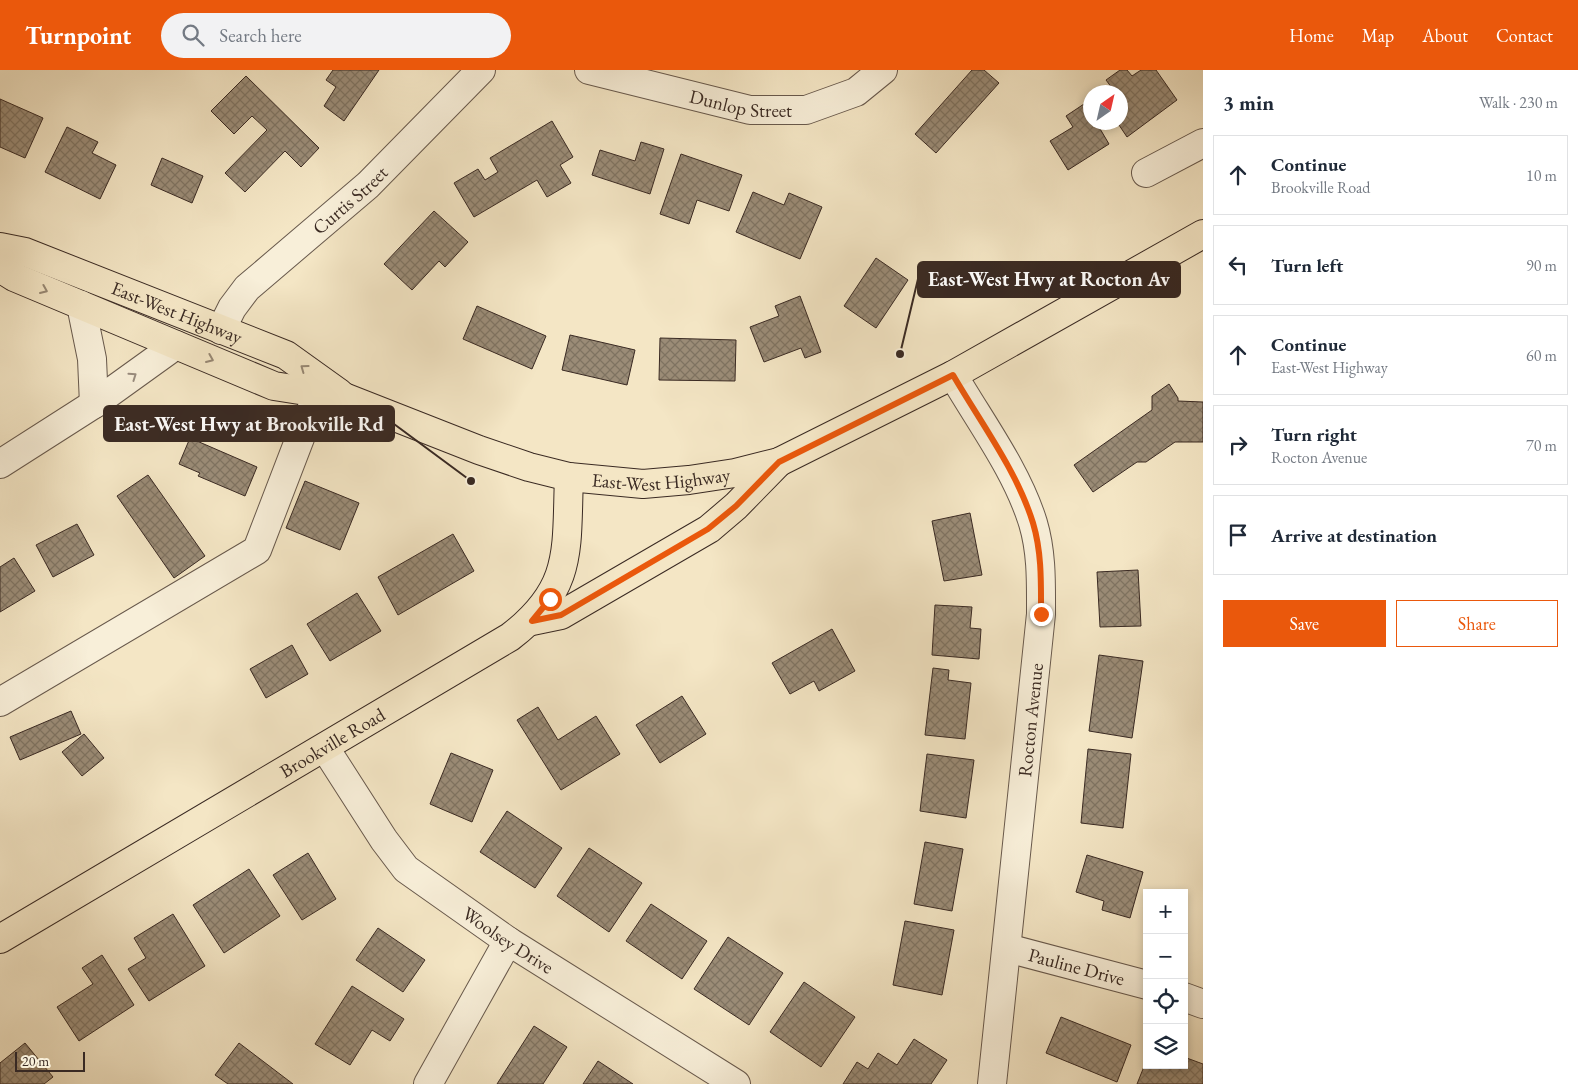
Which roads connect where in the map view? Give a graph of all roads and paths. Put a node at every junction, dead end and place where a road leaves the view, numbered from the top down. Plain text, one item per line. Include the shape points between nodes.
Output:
1 (481, 70) edge
2 (590, 70) edge
3 (883, 70) edge
4 (1203, 143) edge
5 (1146, 174) dead end
6 (1203, 234) edge
7 (0, 247) edge
8 (0, 268) edge
9 (81, 305) junction
10 (221, 330) junction
11 (176, 345) junction
12 (953, 375) junction
13 (344, 397) junction
14 (94, 404) junction
15 (779, 462) junction
16 (0, 464) edge
17 (569, 477) junction
18 (532, 621) junction
19 (0, 702) edge
20 (325, 748) junction
21 (0, 939) edge
22 (508, 940) junction
23 (1007, 948) junction
24 (1143, 984) edge
25 (1188, 998) edge
26 (1203, 1004) edge
27 (428, 1084) edge
28 (736, 1084) edge
29 (992, 1084) edge

1 - 10 street, Curtis Street via 368,185 246,288
2 - 3 street, Dunlop Street via 750,110 806,110 856,92
4 - 5 street
6 - 12 main road, East-West Highway
7 - 10 main road, East-West Highway via 25,252
8 -> 9 main road, East-West Highway via 14,278
9 - 11 main road, East-West Highway
9 - 14 street via 92,359
13 -> 10 main road, East-West Highway via 286,356
11 -> 13 main road, East-West Highway via 274,386
14 -> 11 street
12 - 15 main road, East-West Highway
12 - 23 street, Rocton Avenue via 1017,485 1033,524 1042,568 1041,614
13 - 17 main road, East-West Highway via 479,450
13 - 19 street via 310,412 257,550
14 - 16 street
15 - 17 main road, East-West Highway via 735,473 671,482 643,484
15 - 18 main road via 708,529 561,615
17 - 18 main road, Brookville Road via 566,552 561,576 550,599
18 - 20 main road, Brookville Road
20 - 21 main road, Brookville Road
20 - 22 street, Woolsey Drive via 406,869
22 - 27 street
22 - 28 street, Woolsey Drive
23 - 24 street, Pauline Drive
23 - 29 street, Rocton Avenue
25 - 26 street

